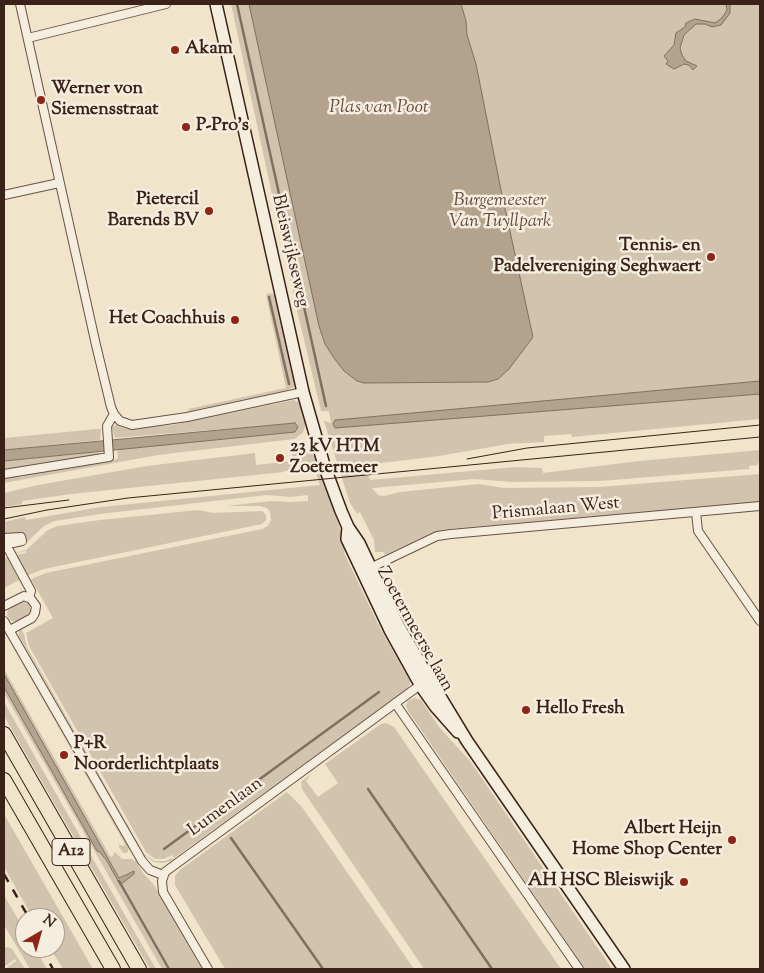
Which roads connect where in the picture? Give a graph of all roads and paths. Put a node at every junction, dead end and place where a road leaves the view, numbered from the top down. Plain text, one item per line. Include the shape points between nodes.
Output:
1 (20, 4) edge
2 (166, 4) edge
3 (216, 4) edge
4 (28, 38) junction
5 (59, 183) junction
6 (4, 195) edge
7 (303, 392) junction
8 (114, 414) junction
9 (4, 474) edge
10 (338, 502) joint
11 (760, 506) edge
12 (696, 512) junction
13 (17, 538) dead end
14 (4, 540) edge
15 (366, 570) junction
16 (29, 598) junction
17 (4, 606) edge
18 (4, 621) edge
19 (760, 621) edge
20 (10, 630) junction
21 (426, 683) junction
22 (395, 704) junction
23 (4, 734) edge
24 (4, 780) edge
25 (163, 875) junction
26 (113, 969) edge
27 (139, 969) edge
28 (208, 969) edge
29 (579, 969) edge
30 (624, 969) edge

1 - 4 street
2 - 4 street
3 - 7 street, Bleiswijkseweg
4 - 5 street
5 - 6 street
5 - 8 street
7 - 8 street via 187,417 132,425 120,421
7 - 10 street, Bleiswijkseweg
8 - 9 street via 107,426 109,457
10 - 15 street, Zoetermeerse laan via 348,527 356,536
11 - 12 street, Prismalaan West
12 - 15 street, Prismalaan West via 437,536
12 - 19 street via 698,531
13 - 14 street
14 - 16 street via 31,591
15 - 21 street, Zoetermeerse laan
16 - 17 street via 19,597
16 - 20 street via 35,604 34,615
18 - 20 street
20 - 25 street via 142,861 150,870
21 - 22 street, Lumenlaan
21 - 30 street, Zoetermeerse laan
22 - 25 street, Lumenlaan
22 - 29 street
23 - 27 highway, A12
24 - 26 highway, A12
25 - 28 street via 162,891

